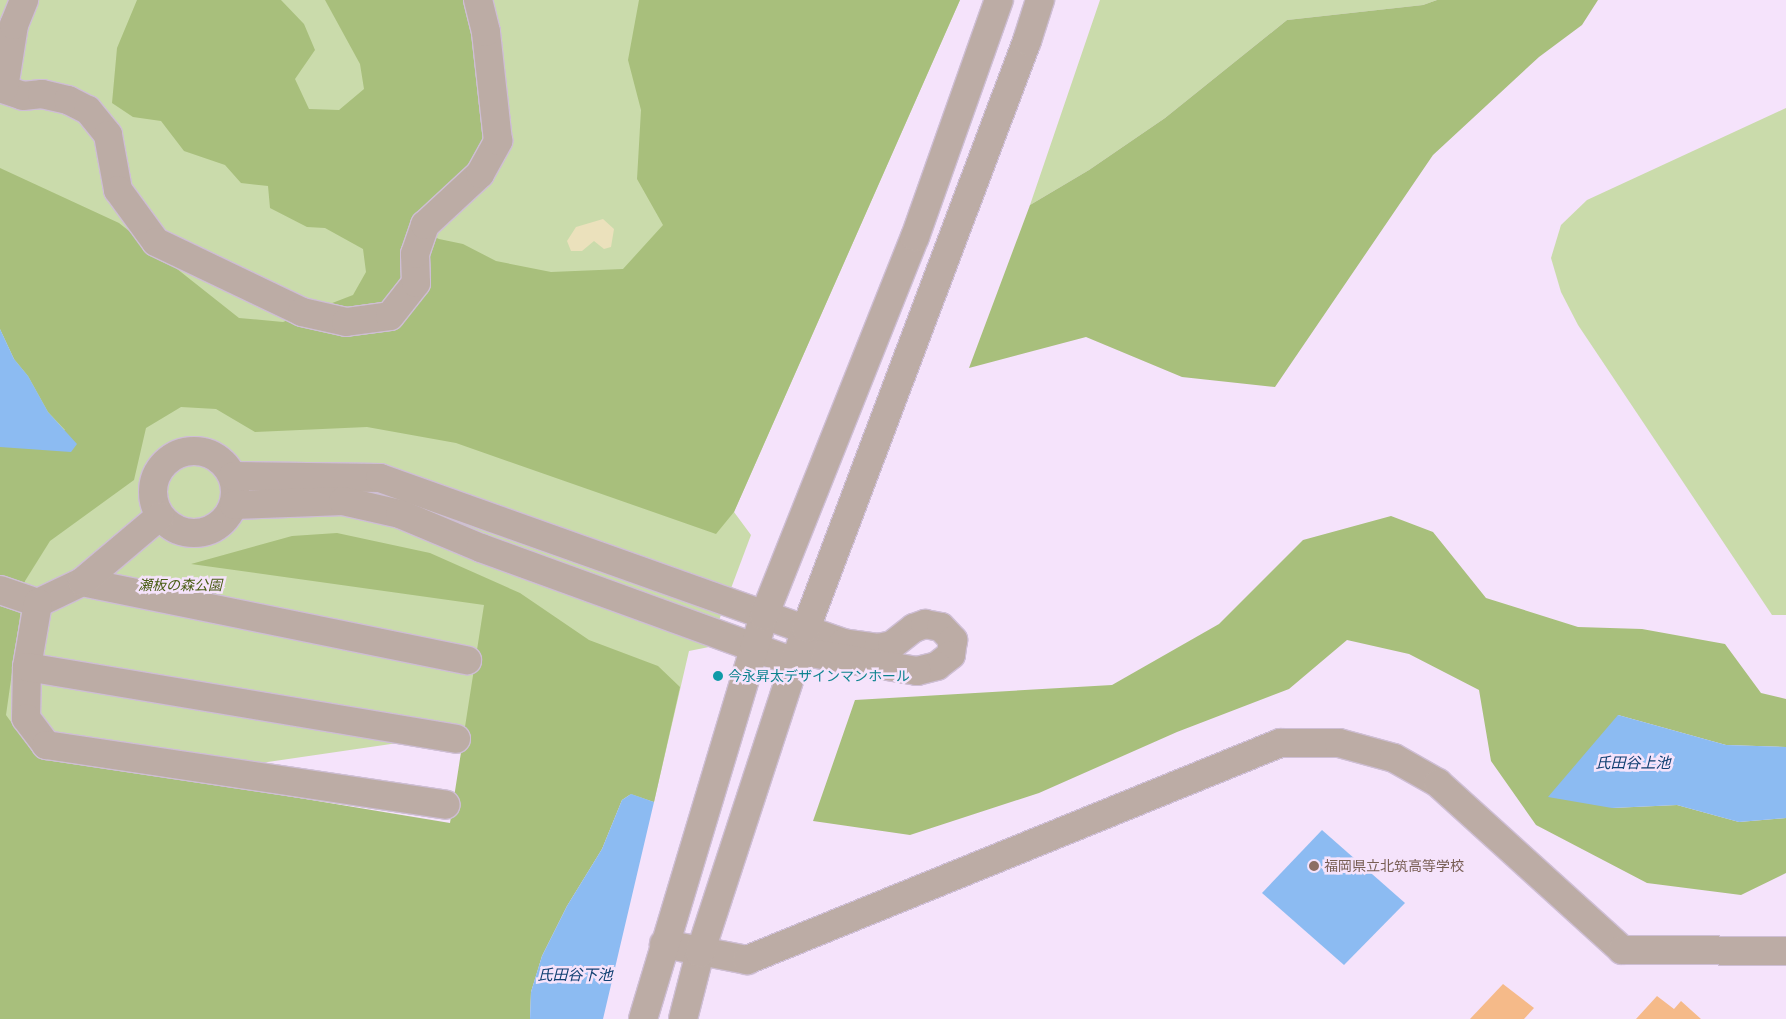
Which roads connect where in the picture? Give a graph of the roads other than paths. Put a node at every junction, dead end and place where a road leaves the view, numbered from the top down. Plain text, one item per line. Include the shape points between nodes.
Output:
1 (24, 0) edge
2 (478, 0) edge
3 (1000, 0) edge
4 (1040, 0) edge
5 (2, 88) edge
6 (233, 476) junction
7 (234, 505) junction
8 (160, 516) junction
9 (82, 582) junction
10 (0, 590) edge
11 (38, 603) junction
12 (764, 616) junction
13 (800, 647) junction
14 (754, 650) junction
15 (467, 660) dead end
16 (27, 667) junction
17 (456, 739) dead end
18 (446, 805) dead end
19 (664, 944) junction
20 (1786, 951) edge
21 (700, 953) junction
22 (644, 1019) edge
23 (683, 1019) edge

1 - 5 street via 14,25
2 - 5 street via 486,32 498,141 480,174 425,225 415,254 416,283 390,316 346,322 302,312 156,242 118,190 108,135 88,110 68,100 42,94 23,96
3 - 12 street via 915,237
4 - 13 street
6 - 7 street
6 - 8 street via 214,455 186,452 172,457 154,478 154,504
6 - 12 street via 380,478
7 - 8 street via 228,517 207,532 180,532
7 - 14 street via 343,501 400,514
8 - 9 street
9 - 11 street
9 - 15 street
10 - 11 street
11 - 16 street
12 - 13 street
12 - 14 street
13 - 14 street
13 - 21 street
14 - 19 street
16 - 17 street
16 - 18 street via 26,718 46,745
19 - 21 street
19 - 22 street
20 - 21 street via 1622,950 1438,783 1394,758 1340,743 1280,743 747,960
21 - 23 street

